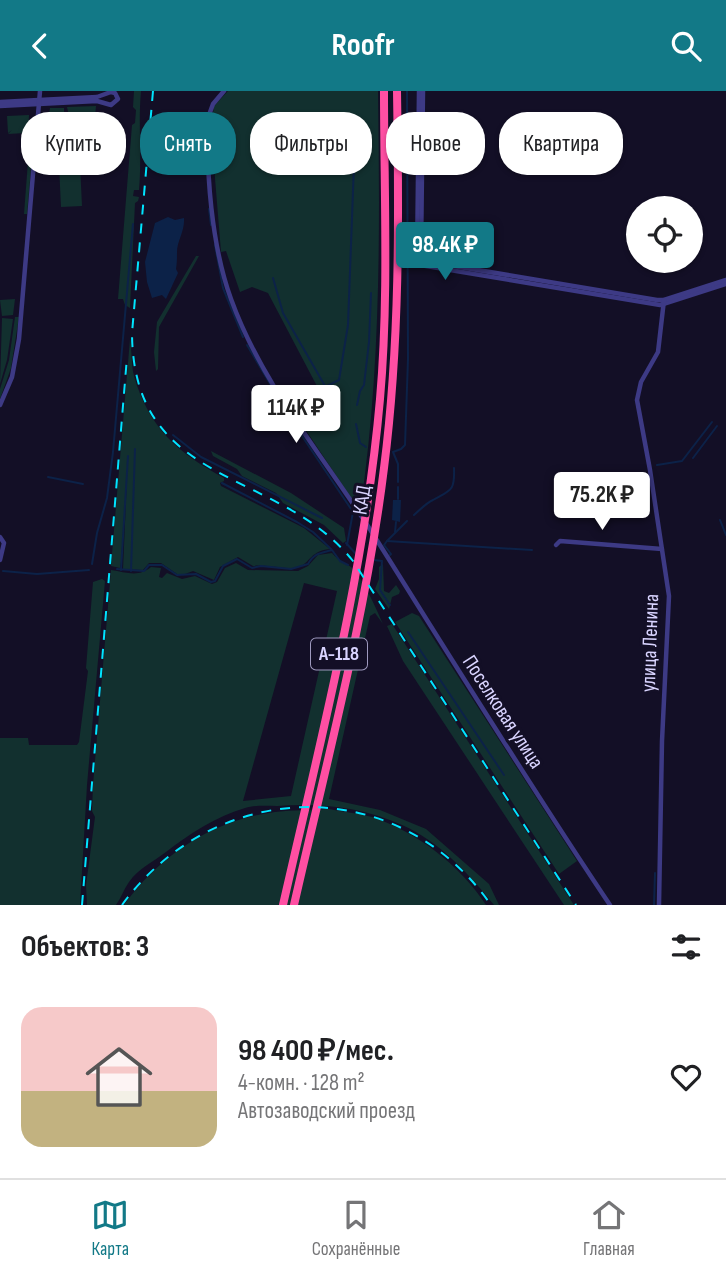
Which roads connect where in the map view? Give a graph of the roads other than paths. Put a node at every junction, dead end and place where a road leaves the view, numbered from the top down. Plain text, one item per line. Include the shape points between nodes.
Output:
1 (40, 91) edge
2 (225, 91) edge
3 (384, 91) edge
4 (397, 91) edge
5 (421, 91) edge
6 (39, 101) junction
7 (0, 104) edge
8 (726, 282) edge
9 (663, 302) junction
10 (0, 405) edge
11 (0, 537) edge
12 (555, 545) dead end
13 (662, 549) junction
14 (0, 560) edge
15 (283, 905) edge
16 (294, 905) edge
17 (610, 905) edge
18 (659, 905) edge

1 - 6 street
2 - 17 street, Поселковая улица via 210,110 214,215 222,269 249,340 307,438
3 - 15 highway, КАД / А-118 via 385,292 372,472 355,576
4 - 16 highway, КАД / А-118 via 397,275 385,467 368,577
5 - 9 street via 424,261
6 - 6 street via 111,105 118,99 111,92
6 - 7 street
6 - 10 street via 19,339 12,377
8 - 9 street
9 - 13 street, улица Ленина via 658,352 641,382 637,400
11 - 14 street via 5,543
12 - 13 street via 560,541
13 - 18 street, улица Ленина via 669,596

